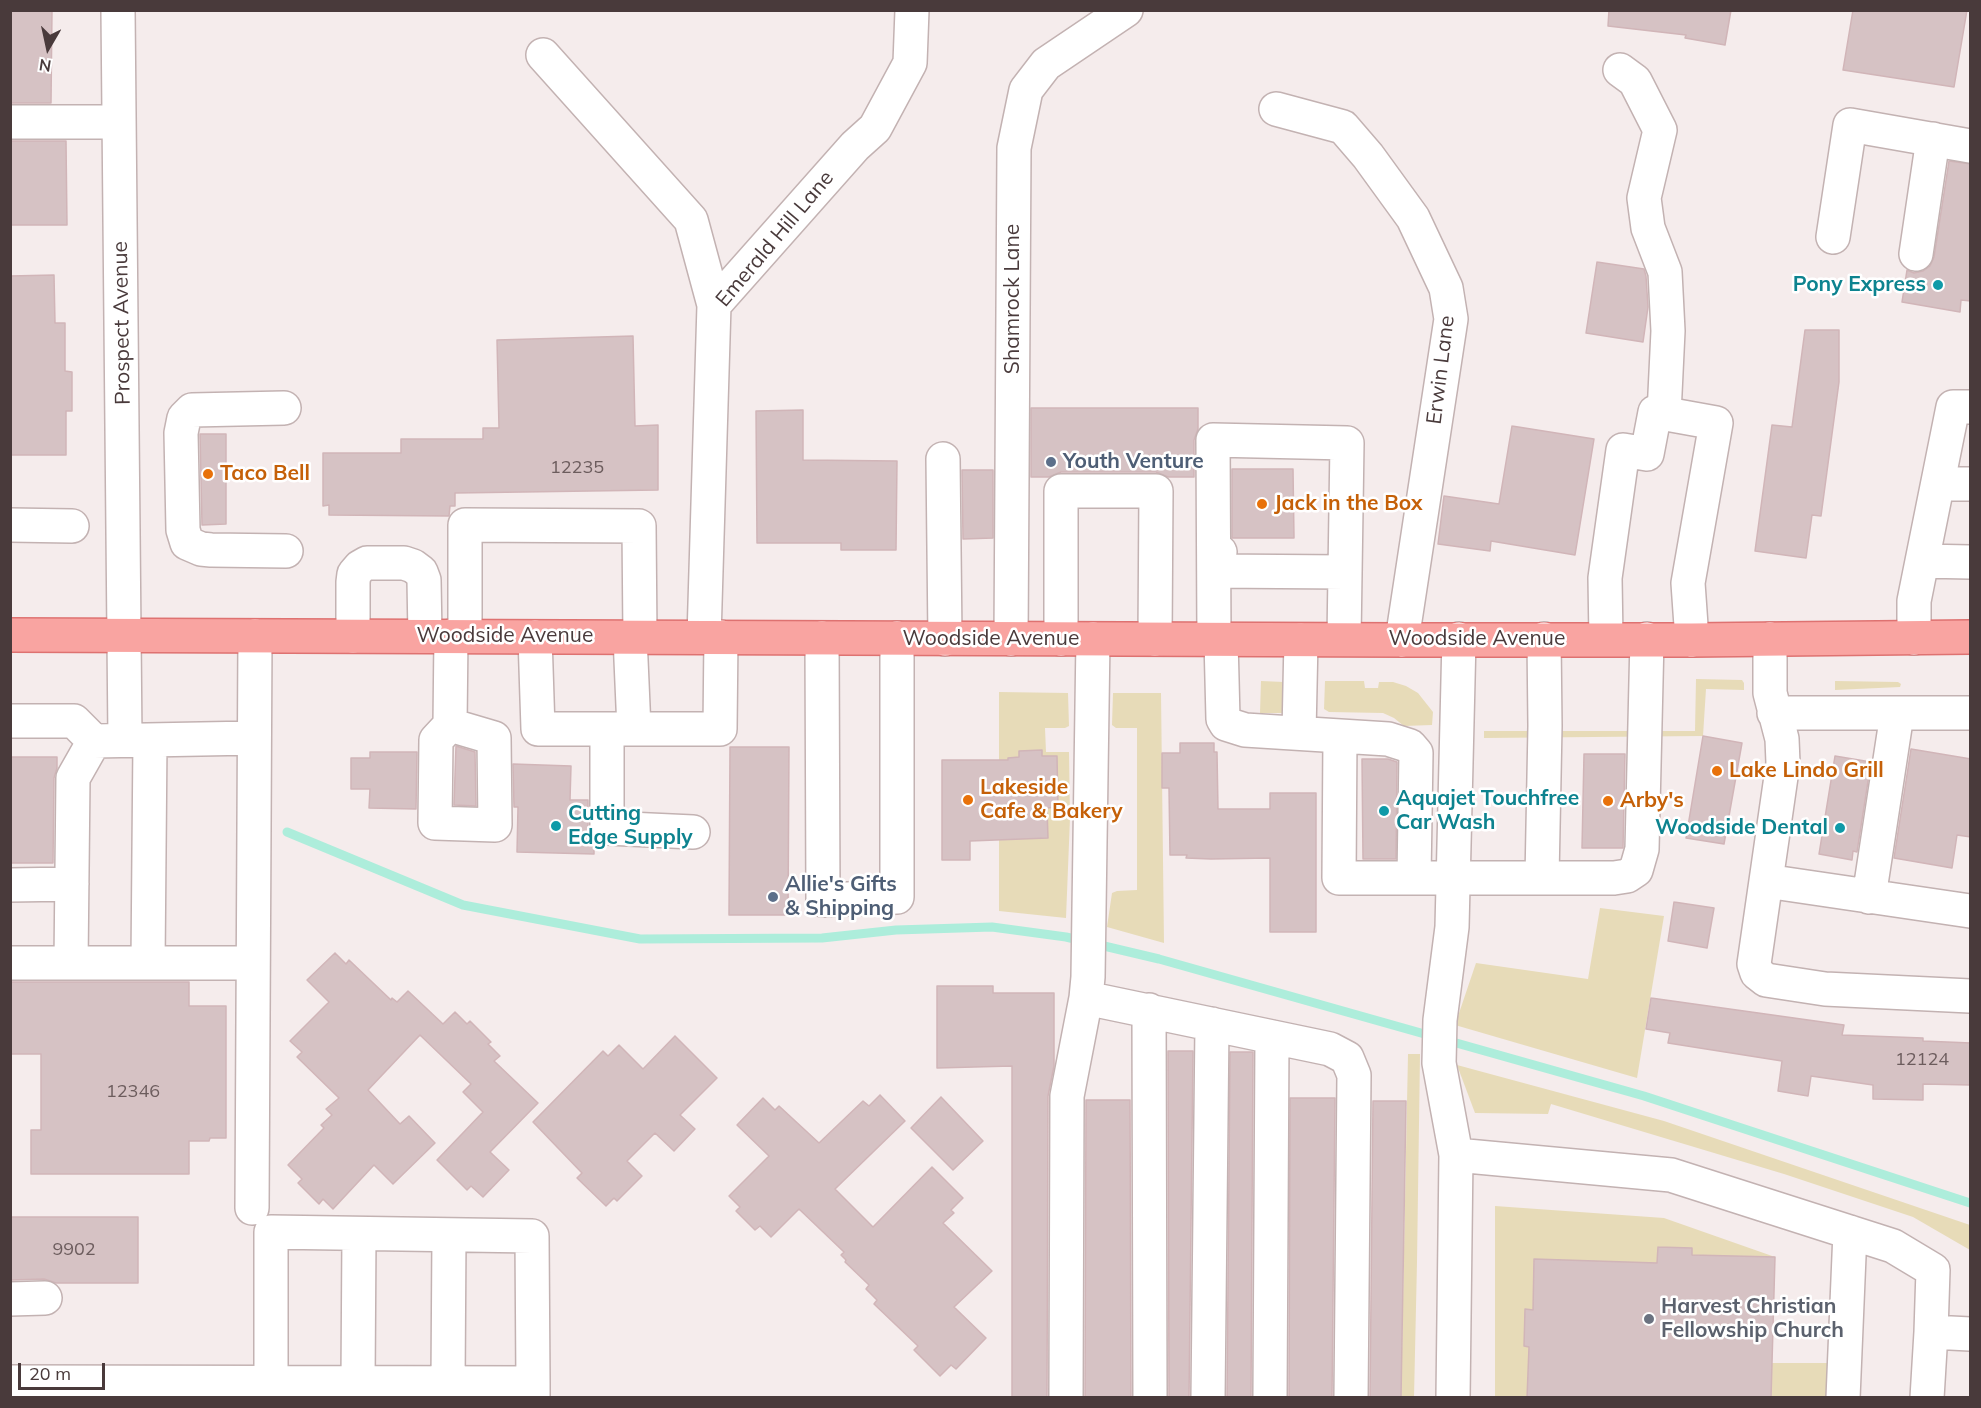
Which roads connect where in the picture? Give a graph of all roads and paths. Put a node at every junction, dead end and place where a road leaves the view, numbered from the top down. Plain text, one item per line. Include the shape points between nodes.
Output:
1 (118, 10) edge
2 (912, 10) edge
3 (1126, 10) edge
4 (543, 56) dead end
5 (1620, 70) dead end
6 (1276, 109) dead end
7 (10, 122) edge
8 (119, 122) junction
9 (1934, 140) junction
10 (1971, 146) edge
11 (1833, 237) dead end
12 (1916, 254) dead end
13 (714, 305) junction
14 (1971, 407) edge
15 (284, 408) dead end
16 (1664, 414) junction
17 (943, 459) dead end
18 (1938, 484) junction
19 (1971, 484) edge
20 (10, 525) edge
21 (72, 526) dead end
22 (286, 551) dead end
23 (1922, 561) junction
24 (1971, 562) edge
25 (1214, 571) junction
26 (1345, 572) junction
27 (10, 635) edge
28 (125, 636) junction
29 (255, 636) junction
30 (353, 636) junction
31 (447, 636) junction
32 (536, 637) junction
33 (635, 637) junction
34 (713, 637) junction
35 (1971, 637) edge
36 (822, 638) junction
37 (897, 638) junction
38 (1914, 638) junction
39 (945, 639) junction
40 (1011, 639) junction
41 (1077, 639) junction
42 (1155, 639) junction
43 (1344, 639) junction
44 (1459, 639) junction
45 (1544, 639) junction
46 (1606, 639) junction
47 (1647, 639) junction
48 (1770, 639) junction
49 (1218, 640) junction
50 (1301, 640) junction
51 (1402, 640) junction
52 (1692, 640) junction
53 (1774, 713) junction
54 (1897, 714) junction
55 (1971, 714) edge
56 (10, 721) edge
57 (450, 725) dead end
58 (621, 729) junction
59 (1299, 733) junction
60 (1340, 736) junction
61 (254, 738) junction
62 (123, 740) junction
63 (693, 832) dead end
64 (1414, 877) junction
65 (1453, 877) junction
66 (1542, 878) junction
67 (1766, 881) junction
68 (72, 884) junction
69 (10, 885) edge
70 (1869, 897) junction
71 (1971, 911) edge
72 (10, 963) edge
73 (71, 963) junction
74 (148, 963) junction
75 (253, 963) junction
76 (1087, 987) junction
77 (1971, 996) edge
78 (1149, 1010) junction
79 (1212, 1024) junction
80 (1272, 1037) junction
81 (1456, 1155) junction
82 (252, 1208) dead end
83 (1850, 1232) junction
84 (359, 1234) junction
85 (448, 1235) junction
86 (45, 1298) dead end
87 (10, 1299) edge
88 (1931, 1332) junction
89 (1971, 1334) edge
90 (10, 1382) edge
91 (271, 1382) junction
92 (358, 1382) junction
93 (448, 1383) junction
94 (533, 1390) edge
95 (1066, 1398) edge
96 (1150, 1398) edge
97 (1208, 1398) edge
98 (1270, 1398) edge
99 (1351, 1398) edge
100 (1453, 1398) edge
101 (1843, 1398) edge
102 (1927, 1398) edge

1 - 8 street, Prospect Avenue
2 - 13 street, Emerald Hill Lane via 910,63 875,128
3 - 40 street, Shamrock Lane via 1046,64 1026,90 1014,148
4 - 13 street via 691,220
5 - 16 street via 1635,81 1660,130 1644,198 1648,228 1665,272 1668,331
6 - 51 street, Erwin Lane via 1343,127 1413,219 1446,288 1450,319
7 - 8 street
8 - 28 street, Prospect Avenue
9 - 10 street
9 - 11 street via 1850,125
9 - 12 street
13 - 34 street, Emerald Hill Lane
14 - 18 street via 1953,407
15 - 22 street via 192,410 184,418 183,530 187,543 201,549
16 - 46 street via 1654,412 1647,454 1623,450 1605,578
16 - 52 street via 1716,423 1688,583
17 - 39 street
18 - 19 street
18 - 23 street
20 - 21 street
23 - 24 street
23 - 38 street via 1914,601
25 - 26 street
25 - 26 street via 1212,440 1347,442
25 - 49 street
26 - 43 street
27 - 28 main road, Woodside Avenue
28 - 29 main road, Woodside Avenue
28 - 62 street, Prospect Avenue
29 - 30 main road, Woodside Avenue
29 - 61 street
30 - 31 main road, Woodside Avenue
30 - 31 street via 354,574 367,563 404,563 421,572
31 - 32 main road, Woodside Avenue
31 - 33 street via 465,525 639,526
31 - 57 street
32 - 33 main road, Woodside Avenue
32 - 58 street via 538,729
33 - 34 main road, Woodside Avenue
33 - 58 street
34 - 36 main road, Woodside Avenue
34 - 58 street, Emerald Hill Lane via 720,729
35 - 38 main road, Woodside Avenue
36 - 37 main road, Woodside Avenue
36 - 37 street via 823,900 897,897
37 - 39 main road, Woodside Avenue
38 - 48 main road, Woodside Avenue
39 - 40 main road, Woodside Avenue
40 - 41 main road, Woodside Avenue
41 - 42 main road, Woodside Avenue
41 - 42 street via 1061,491 1156,491
41 - 76 street via 1090,917
42 - 49 main road, Woodside Avenue
43 - 50 main road, Woodside Avenue
43 - 51 main road, Woodside Avenue
44 - 45 main road, Woodside Avenue
44 - 51 main road, Woodside Avenue
44 - 65 street
45 - 46 main road, Woodside Avenue
45 - 66 street
46 - 47 main road, Woodside Avenue
47 - 52 main road, Woodside Avenue
47 - 66 street via 1642,849 1636,870 1614,878
48 - 52 main road, Woodside Avenue
48 - 53 street via 1769,680
49 - 50 main road, Woodside Avenue
49 - 59 street via 1226,724
50 - 59 street
53 - 54 street
53 - 67 street via 1782,739 1783,763
54 - 55 street
54 - 70 street
56 - 62 street via 74,721
58 - 63 street via 607,828
59 - 60 street
60 - 64 street via 1388,740 1410,746 1416,753
60 - 64 street via 1339,878
61 - 62 street
61 - 75 street
62 - 68 street via 73,778
62 - 74 street, Prospect Avenue
64 - 65 street
65 - 66 street
65 - 81 street via 1439,1063
67 - 70 street
67 - 77 street via 1754,964 1766,980 1825,989
68 - 69 street
68 - 73 street
70 - 71 street
72 - 73 street
73 - 74 street
74 - 75 street
75 - 82 street
76 - 78 street
76 - 95 street via 1067,1096
78 - 79 street
78 - 96 street
79 - 80 street
79 - 97 street
80 - 98 street
80 - 99 street via 1330,1049 1347,1058 1354,1075
81 - 83 street via 1671,1175
81 - 100 street
83 - 88 street via 1893,1246 1934,1270
83 - 101 street
84 - 85 street
84 - 91 street via 271,1232
84 - 92 street
85 - 93 street
85 - 94 street via 532,1236
86 - 87 street
88 - 89 street
88 - 102 street
90 - 91 street
91 - 92 street
92 - 93 street
93 - 94 street

